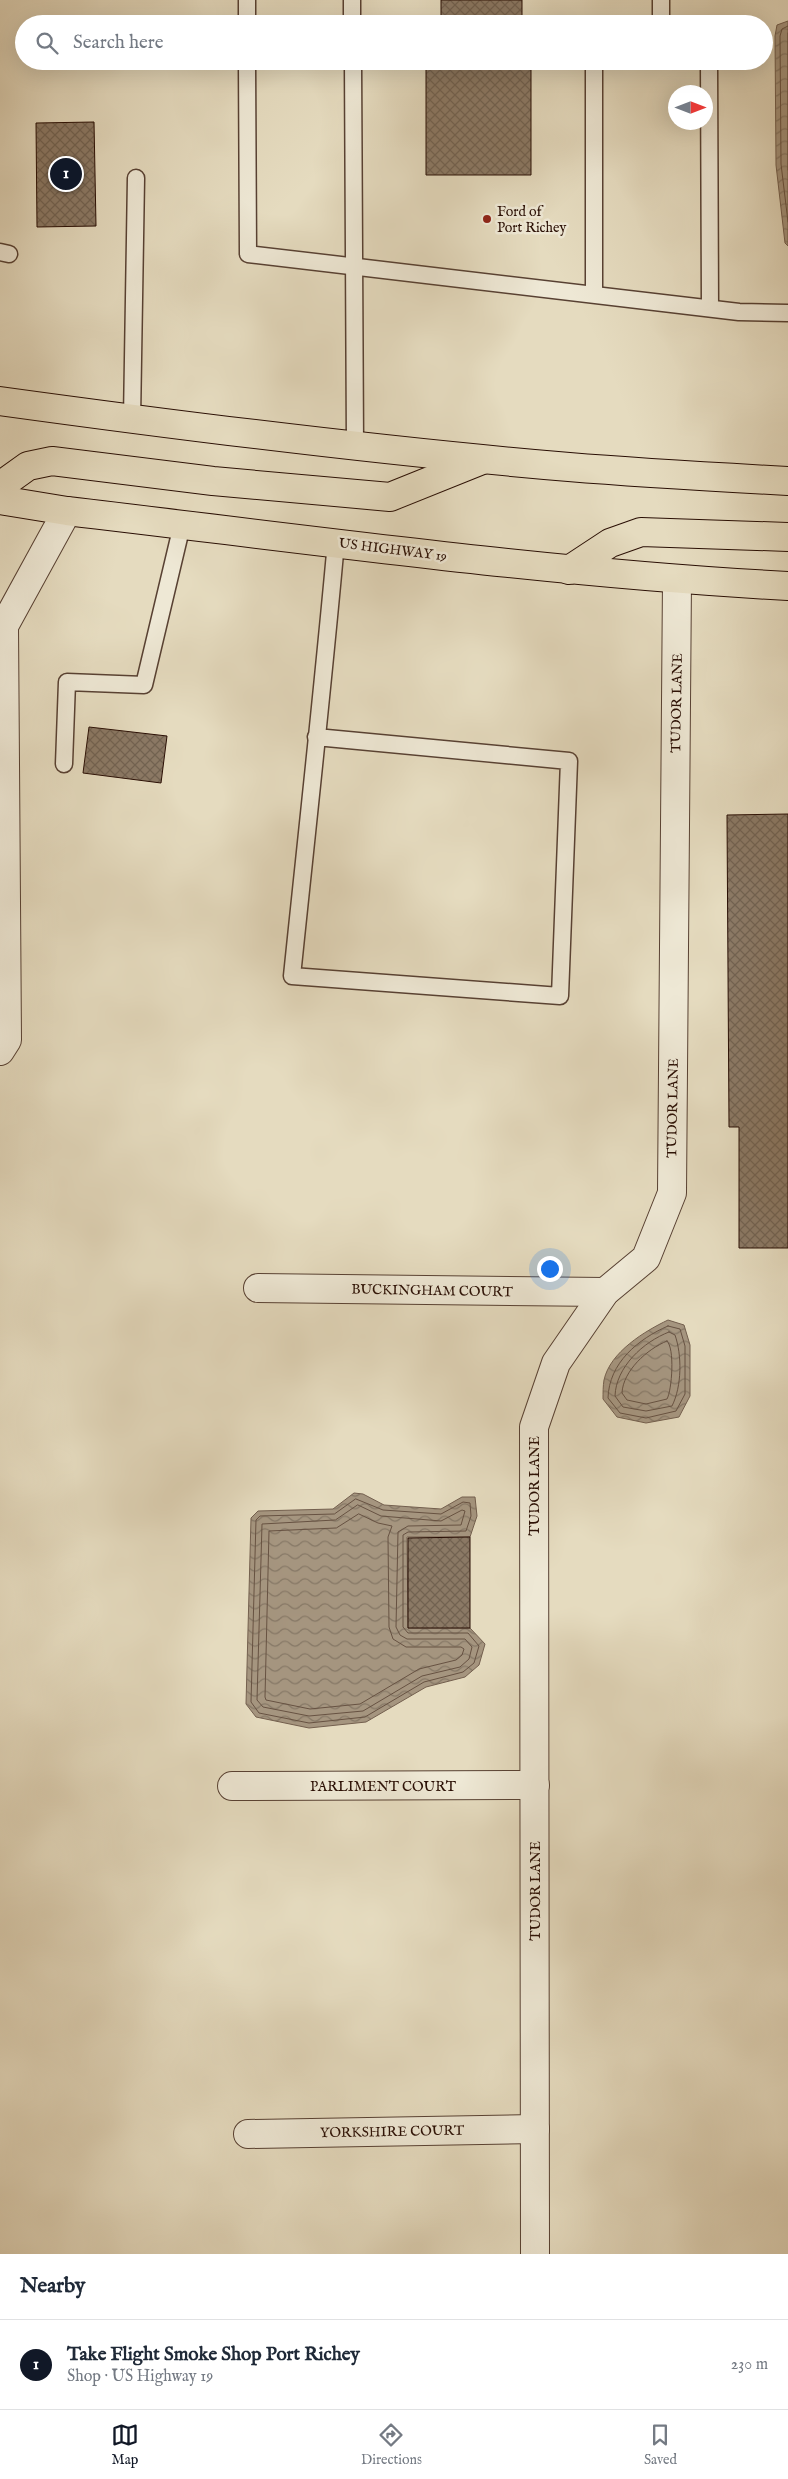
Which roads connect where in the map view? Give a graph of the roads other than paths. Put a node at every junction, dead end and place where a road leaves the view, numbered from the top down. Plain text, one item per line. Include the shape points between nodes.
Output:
1 (246, 0) edge
2 (352, 0) edge
3 (661, 0) edge
4 (247, 15) edge
5 (352, 15) edge
6 (661, 15) edge
7 (247, 70) edge
8 (353, 70) edge
9 (594, 70) edge
10 (709, 70) edge
11 (136, 178) dead end
12 (354, 266) junction
13 (594, 294) junction
14 (710, 308) junction
15 (788, 313) edge
16 (0, 400) edge
17 (132, 419) junction
18 (355, 444) junction
19 (486, 458) junction
20 (788, 482) edge
21 (0, 486) edge
22 (0, 500) edge
23 (67, 512) junction
24 (182, 525) junction
25 (788, 537) edge
26 (336, 542) junction
27 (569, 570) junction
28 (677, 580) junction
29 (788, 586) edge
30 (2, 658) edge
31 (316, 737) junction
32 (64, 764) dead end
33 (0, 1051) edge
34 (258, 1288) dead end
35 (605, 1292) junction
36 (535, 1785) junction
37 (232, 1786) dead end
38 (535, 2129) junction
39 (248, 2134) dead end
40 (535, 2254) edge

1 - 4 lane
2 - 5 lane
3 - 6 lane
7 - 12 lane via 248,254
8 - 12 lane
9 - 13 lane
10 - 14 lane
11 - 17 lane
12 - 13 lane
12 - 18 lane
13 - 14 lane
14 - 15 lane
16 - 17 highway
17 - 18 highway
18 - 19 highway
19 - 20 highway
19 - 21 highway via 390,497 213,481 52,461 28,466
22 - 23 highway, US HIGHWAY 19
23 - 24 highway, US HIGHWAY 19
23 - 30 street via 4,626
24 - 26 highway, US HIGHWAY 19
24 - 32 lane via 144,685 67,682
25 - 27 highway via 641,532 610,543
26 - 27 highway, US HIGHWAY 19
26 - 31 lane
27 - 28 highway, US HIGHWAY 19
28 - 29 highway, US HIGHWAY 19
28 - 35 street, TUDOR LANE via 672,1193 646,1258
30 - 33 street via 7,1040
31 - 31 lane via 292,976 560,996 569,761
34 - 35 street, BUCKINGHAM COURT
35 - 36 street, TUDOR LANE via 556,1363 534,1427
36 - 37 street, PARLIMENT COURT
36 - 38 street, TUDOR LANE
38 - 39 street, YORKSHIRE COURT
38 - 40 street, TUDOR LANE

